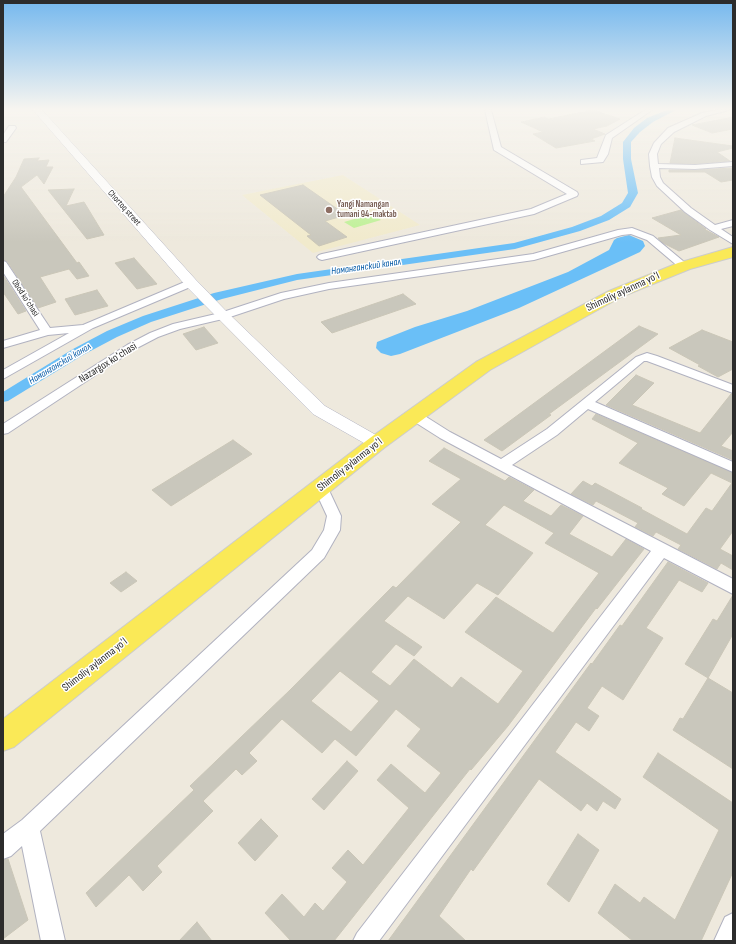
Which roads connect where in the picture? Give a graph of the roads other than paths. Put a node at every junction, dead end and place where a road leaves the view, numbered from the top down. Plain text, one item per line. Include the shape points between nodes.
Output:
1 (76, 154) edge
2 (506, 154) edge
3 (604, 154) edge
4 (653, 154) edge
5 (584, 162) dead end
6 (733, 164) edge
7 (654, 166) junction
8 (733, 223) edge
9 (713, 228) junction
10 (733, 241) edge
11 (733, 252) edge
12 (322, 257) dead end
13 (3, 264) edge
14 (684, 266) junction
15 (193, 285) junction
16 (221, 314) junction
17 (89, 326) junction
18 (47, 332) junction
19 (3, 345) edge
20 (3, 375) edge
21 (733, 389) edge
22 (588, 404) junction
23 (415, 416) junction
24 (3, 430) edge
25 (377, 444) junction
26 (501, 465) junction
27 (733, 467) edge
28 (321, 488) junction
29 (662, 549) junction
30 (733, 587) edge
31 (3, 737) edge
32 (29, 827) junction
33 (3, 848) edge
34 (733, 924) edge
35 (53, 941) edge
36 (365, 941) edge
37 (726, 941) edge

1 - 15 main road, Chortoq street
2 - 12 street via 574,194 534,212
3 - 5 street via 600,160
4 - 7 street
6 - 7 street via 695,167
7 - 9 street via 660,184 688,210
8 - 9 street
9 - 10 street
11 - 14 main road, Shimoliy aylanma yoʻl
13 - 18 street, Obod koʻchasi
14 - 16 street, Nazargox koʻchasi via 650,238 632,231 621,232 534,257 329,286 281,296
14 - 23 main road, Shimoliy aylanma yoʻl via 615,294 551,328 483,366
15 - 16 main road, Chortoq street
15 - 17 street
16 - 24 street, Nazargox koʻchasi via 177,326 131,347
16 - 25 main road, Chortoq street via 319,410
17 - 18 street
17 - 20 street
18 - 19 street
21 - 22 street via 647,357 640,359
22 - 26 street via 552,432
22 - 27 street
23 - 25 main road, Shimoliy aylanma yoʻl
23 - 26 street
25 - 28 main road, Shimoliy aylanma yoʻl
26 - 29 street
28 - 31 main road, Shimoliy aylanma yoʻl
28 - 32 street via 334,516 332,530 318,554
29 - 30 street
29 - 36 street
32 - 33 street
32 - 35 street
34 - 37 street

